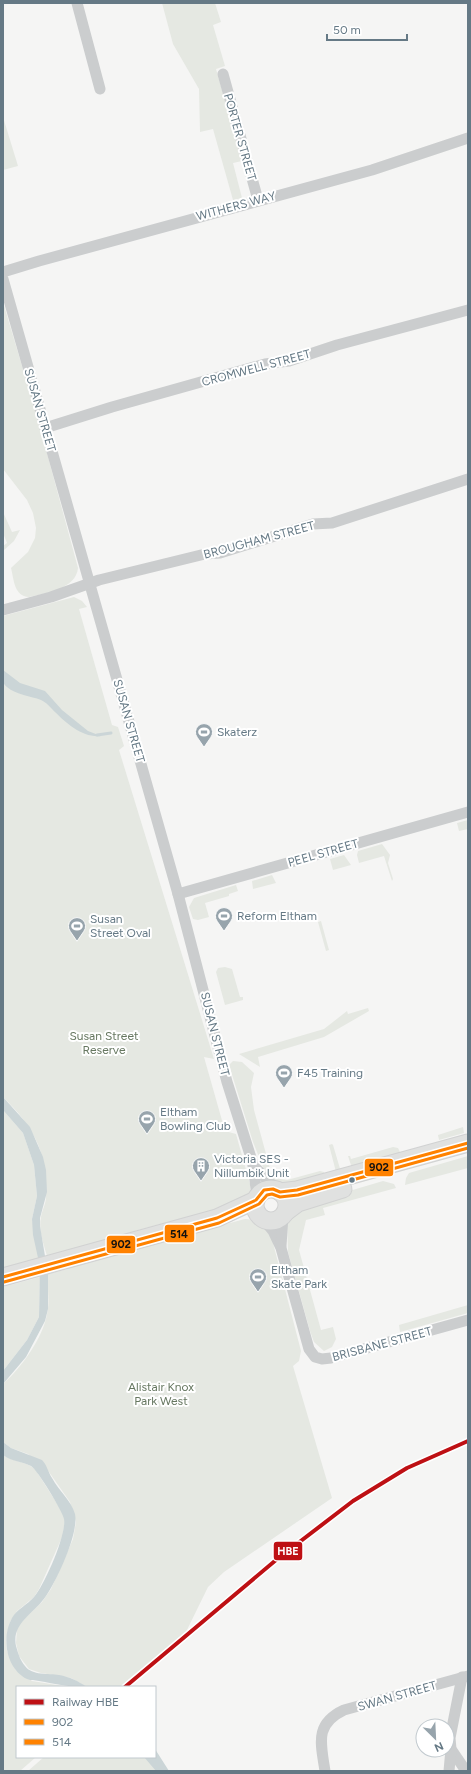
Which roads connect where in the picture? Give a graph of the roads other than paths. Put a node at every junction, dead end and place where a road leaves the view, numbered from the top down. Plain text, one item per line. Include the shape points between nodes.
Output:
1 (76, 3) edge
2 (223, 74) dead end
3 (100, 89) dead end
4 (468, 138) edge
5 (258, 200) junction
6 (3, 272) edge
7 (3, 279) edge
8 (468, 310) edge
9 (46, 428) junction
10 (468, 479) edge
11 (89, 584) junction
12 (3, 610) edge
13 (468, 812) edge
14 (178, 894) junction
15 (468, 1143) edge
16 (468, 1154) edge
17 (253, 1164) junction
18 (279, 1191) junction
19 (256, 1198) junction
20 (285, 1214) junction
21 (217, 1218) junction
22 (262, 1219) junction
23 (281, 1248) junction
24 (3, 1277) edge
25 (468, 1320) edge
26 (465, 1677) edge
27 (455, 1718) edge
28 (455, 1755) edge
29 (450, 1758) edge
30 (325, 1771) edge
31 (449, 1771) edge
32 (466, 1771) edge

1 - 3 street
2 - 5 street, PORTER STREET
4 - 5 street, WITHERS WAY via 372,170
5 - 6 street, WITHERS WAY
7 - 9 street, SUSAN STREET
8 - 9 street, CROMWELL STREET via 337,345 289,361 265,364
9 - 11 street, SUSAN STREET
10 - 11 street, BROUGHAM STREET via 332,522 312,524 220,553 148,567
11 - 12 street, BROUGHAM STREET
11 - 14 street, SUSAN STREET
13 - 14 street, PEEL STREET
14 - 17 street, SUSAN STREET via 227,1082
15 - 18 main road via 297,1190
16 - 20 main road via 305,1200 295,1204
17 - 18 street, SUSAN STREET
17 - 19 street, SUSAN STREET
18 - 19 main road via 264,1190
18 - 20 main road via 287,1201
19 - 21 main road
19 - 22 main road via 255,1209
20 - 22 main road via 274,1222
20 - 23 street, BRISBANE STREET
21 - 22 main road via 245,1216
21 - 24 main road
22 - 23 street, BRISBANE STREET via 273,1231
23 - 25 street, BRISBANE STREET via 307,1345 318,1358 331,1358
26 - 27 street
26 - 30 street, SWAN STREET via 344,1710 334,1715 328,1721 321,1737
28 - 32 street
29 - 31 street

